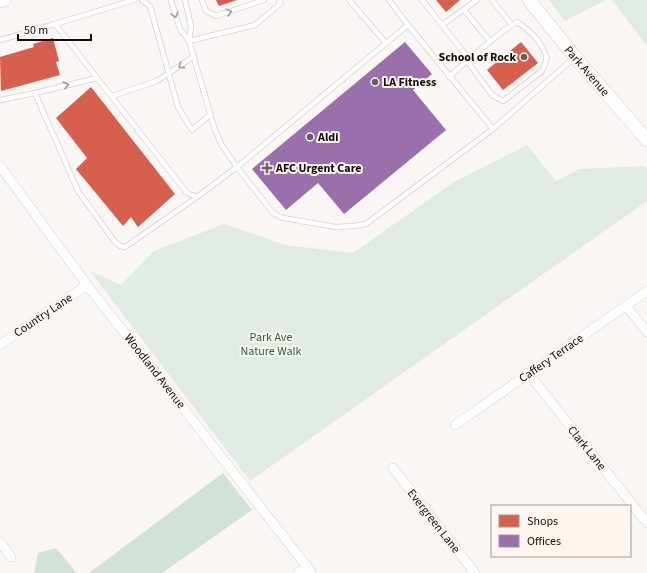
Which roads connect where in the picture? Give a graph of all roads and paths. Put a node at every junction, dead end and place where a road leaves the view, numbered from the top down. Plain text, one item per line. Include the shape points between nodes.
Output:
1 (4, 0) edge
2 (134, 0) edge
3 (142, 0) edge
4 (171, 0) edge
5 (184, 0) edge
6 (202, 0) edge
7 (264, 0) edge
8 (279, 0) edge
9 (349, 0) edge
10 (389, 0) edge
11 (422, 0) edge
12 (477, 0) edge
13 (492, 0) edge
14 (529, 0) edge
15 (0, 1) edge
16 (464, 10) junction
17 (55, 24) junction
18 (408, 25) junction
19 (512, 25) junction
20 (442, 26) junction
21 (0, 40) edge
22 (189, 41) junction
23 (490, 41) junction
24 (385, 42) junction
25 (194, 57) junction
26 (575, 57) junction
27 (468, 60) junction
28 (169, 75) junction
29 (449, 77) junction
30 (97, 78) junction
31 (35, 93) junction
32 (112, 96) junction
33 (0, 100) edge
34 (210, 115) junction
35 (493, 129) junction
36 (645, 134) edge
37 (0, 166) edge
38 (237, 167) junction
39 (197, 197) junction
40 (87, 285) junction
41 (647, 291) edge
42 (626, 306) junction
43 (647, 332) edge
44 (0, 345) edge
45 (528, 373) junction
46 (455, 425) dead end
47 (393, 468) dead end
48 (647, 523) edge
49 (0, 542) edge
50 (11, 557) dead end
51 (310, 570) edge
52 (298, 573) edge
53 (475, 573) edge

1 - 15 main road
2 - 17 lane
3 - 28 lane via 150,6
4 -> 22 lane via 180,29
5 - 22 lane via 192,26
6 -> 7 lane via 206,11 216,16
8 - 22 lane via 281,3 255,25
9 - 24 lane
10 - 18 lane
11 - 20 lane
12 - 16 lane
13 - 19 lane
14 - 26 main road, Park Avenue
16 - 20 lane
16 - 23 lane
17 - 21 lane
17 - 30 lane
18 - 24 lane
18 - 29 lane
19 - 23 lane
19 - 27 lane via 517,22 531,31 542,46 547,58 542,71 503,101 492,95
20 - 27 lane
22 - 25 lane
23 - 27 lane
24 - 38 lane
25 -> 28 lane
25 - 34 lane
26 - 35 lane
26 - 36 main road, Park Avenue
27 - 29 lane
28 - 32 lane
28 - 34 lane via 178,107 192,130
29 - 35 lane
31 -> 30 lane
30 - 32 lane
31 - 33 lane
31 - 39 lane via 78,191 120,246 125,246
32 - 39 lane via 187,193
34 - 38 lane via 221,144
35 - 38 lane via 366,224 354,226 336,227 283,218 273,213
37 - 40 street, Woodland Avenue
38 - 39 lane
40 - 44 street, Country Lane
40 - 51 street, Woodland Avenue
41 - 42 street, Caffery Terrace
42 - 43 street
42 - 45 street, Caffery Terrace
45 - 46 street, Caffery Terrace
45 - 48 street, Clark Lane
47 - 53 street, Evergreen Lane
49 - 50 street
51 - 52 street

